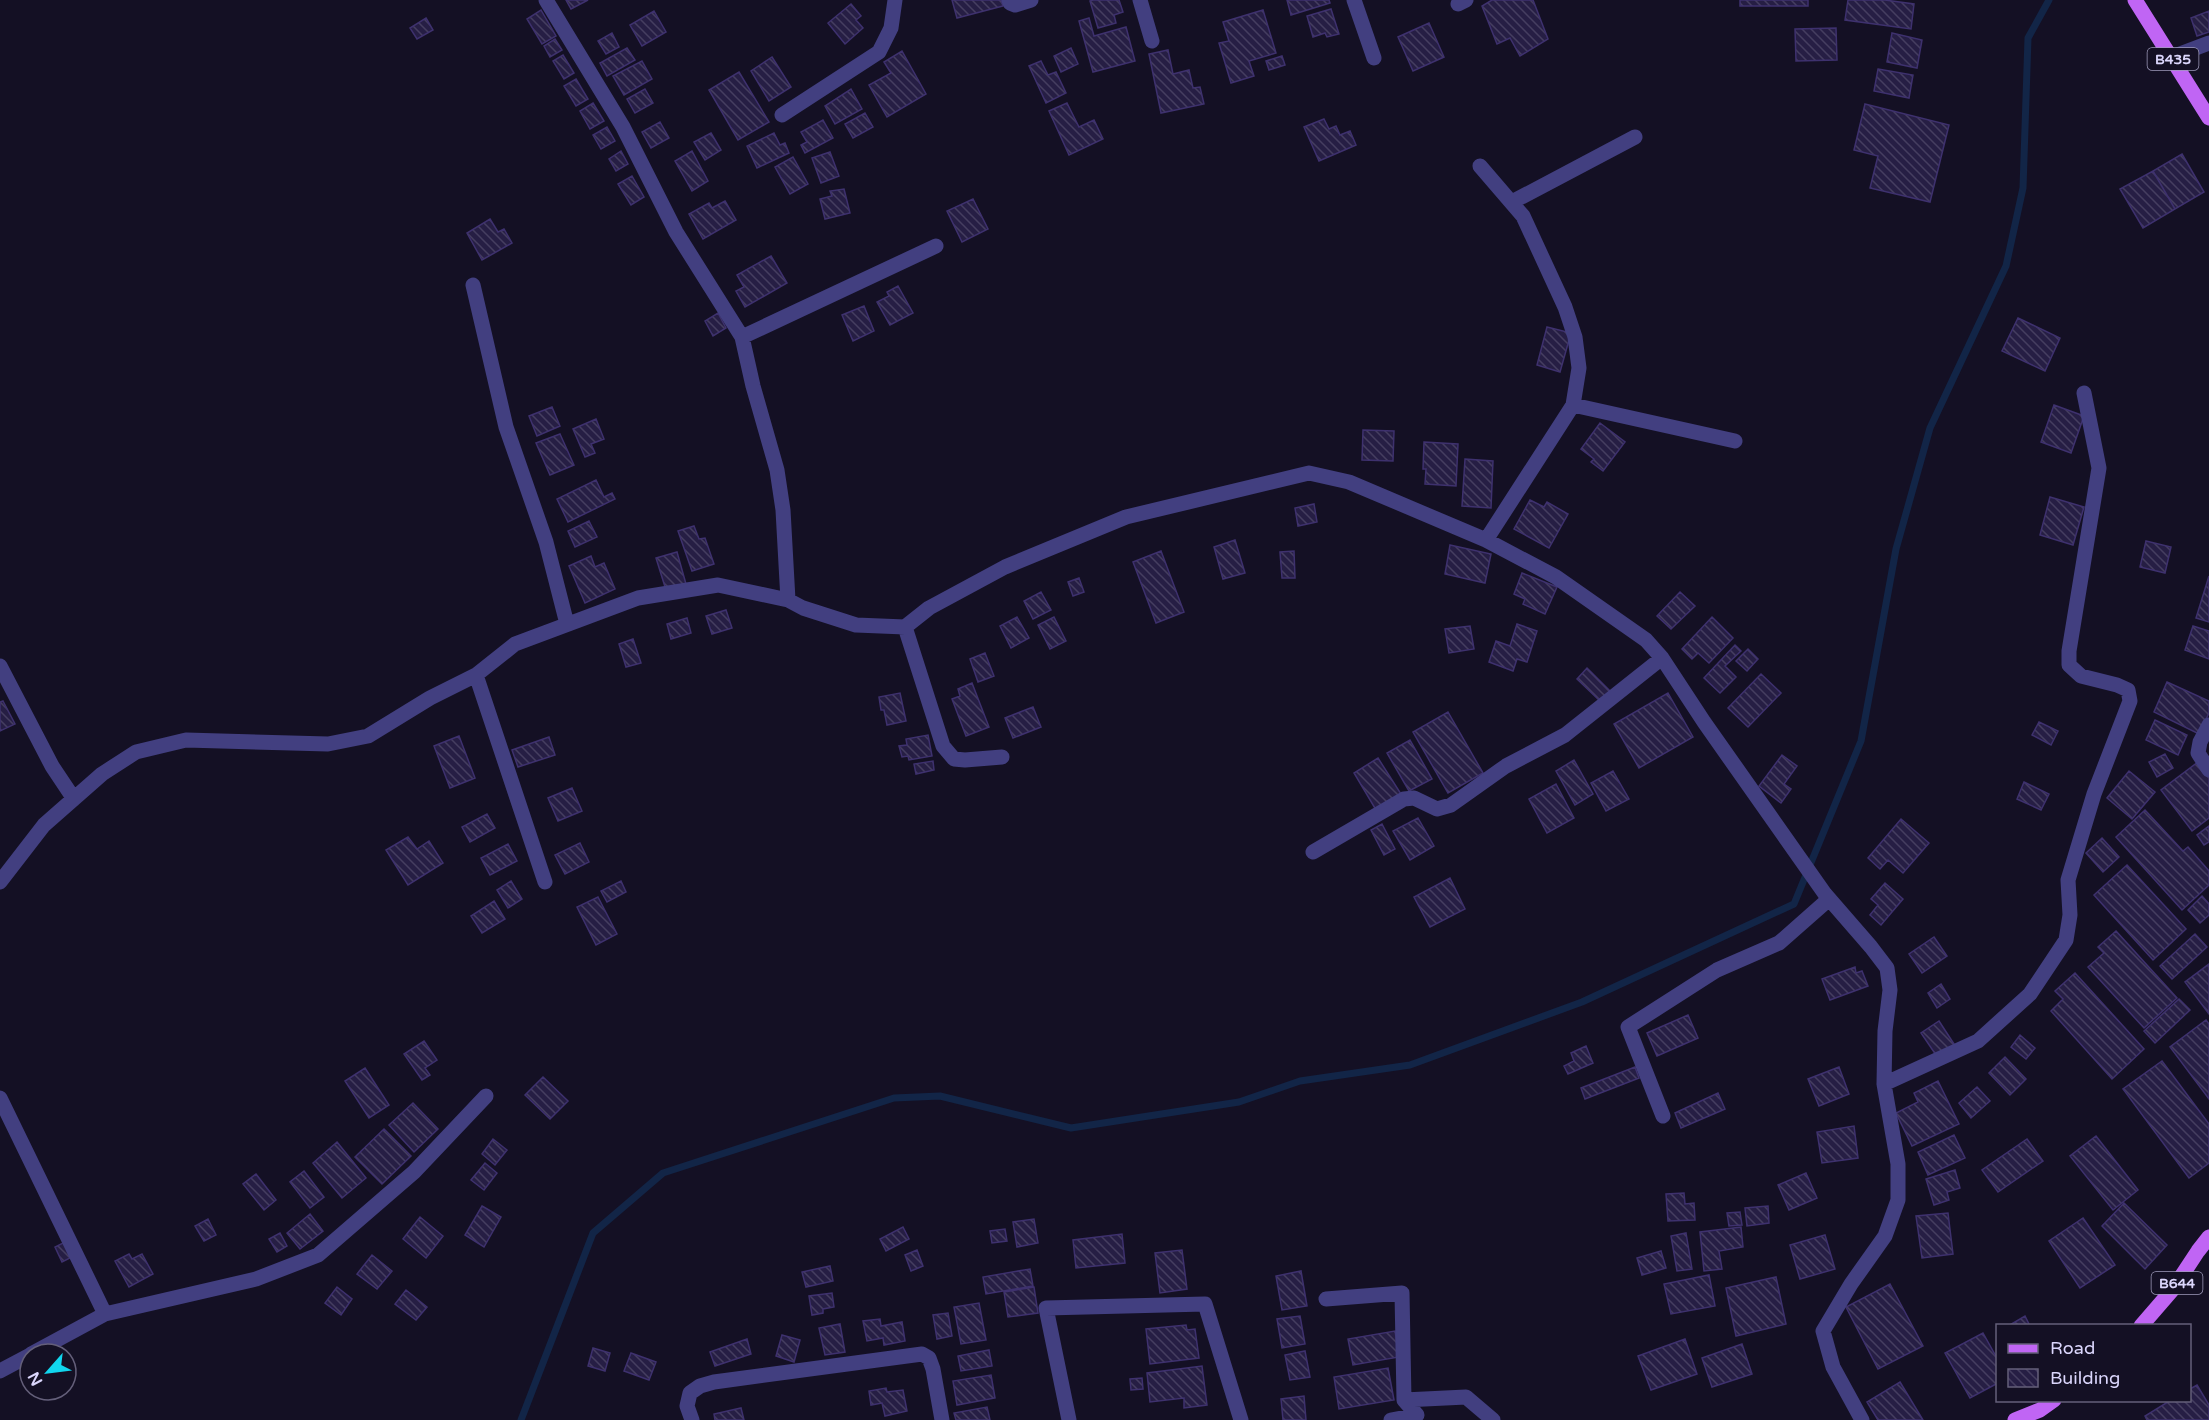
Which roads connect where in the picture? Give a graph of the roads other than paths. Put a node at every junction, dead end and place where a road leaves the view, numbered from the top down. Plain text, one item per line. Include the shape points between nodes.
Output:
1 (546, 0) edge
2 (895, 0) edge
3 (1009, 0) edge
4 (1031, 0) edge
5 (1140, 0) edge
6 (1354, 0) edge
7 (2135, 0) edge
8 (1152, 41) dead end
9 (2209, 43) edge
10 (2172, 57) junction
11 (1374, 58) dead end
12 (782, 115) dead end
13 (2209, 118) edge
14 (1635, 136) dead end
15 (1480, 166) dead end
16 (1512, 202) junction
17 (936, 246) dead end
18 (473, 285) dead end
19 (742, 337) junction
20 (2084, 393) dead end
21 (1573, 405) junction
22 (1735, 441) dead end
23 (1486, 540) junction
24 (788, 600) junction
25 (567, 624) junction
26 (905, 627) junction
27 (1662, 658) junction
28 (0, 666) edge
29 (476, 675) junction
30 (2209, 725) edge
31 (1002, 757) dead end
32 (2209, 770) edge
33 (74, 799) junction
34 (1313, 852) dead end
35 (0, 882) edge
36 (545, 882) dead end
37 (1827, 896) junction
38 (1884, 1084) junction
39 (486, 1096) dead end
40 (0, 1098) edge
41 (1663, 1116) dead end
42 (2209, 1237) edge
43 (1326, 1299) dead end
44 (105, 1314) junction
45 (2142, 1324) edge
46 (53, 1342) edge
47 (18, 1361) edge
48 (0, 1371) edge
49 (1404, 1400) junction
50 (2052, 1402) edge
51 (692, 1420) edge
52 (942, 1420) edge
53 (1069, 1420) edge
54 (1241, 1420) edge
55 (1391, 1420) edge
56 (1493, 1420) edge
57 (1862, 1420) edge
58 (2015, 1420) edge

1 - 19 street via 623,127 676,232
2 - 12 street via 891,28 879,52
3 - 4 street via 1016,5
5 - 8 street
6 - 11 street
7 - 10 main road, B435
9 - 10 street
10 - 13 main road, B435
14 - 16 street
15 - 16 street
16 - 21 street via 1523,216 1575,337 1579,369
17 - 19 street
18 - 25 street via 506,427 546,542
19 - 24 street via 777,470
20 - 38 street via 2099,468 2068,651 2069,665 2081,676 2128,690 2130,701 2094,794 2068,880 2070,915 2066,940 2030,994 1978,1041
21 - 22 street
21 - 23 street
23 - 26 street via 1349,482 1309,473 1126,517 1005,567 929,608
23 - 27 street via 1556,577 1646,640
24 - 25 street via 718,585 638,598
24 - 26 street via 856,625
25 - 29 street via 515,644
26 - 31 street via 943,746 954,759
27 - 34 street via 1565,735 1506,766 1451,805 1437,809 1414,798 1404,799
27 - 37 street
28 - 33 street via 52,766
29 - 33 street via 368,736 328,744 186,740 136,752 102,774
29 - 36 street
30 - 32 street via 2198,753
33 - 35 street via 44,825
37 - 38 street via 1887,968 1890,990
37 - 41 street via 1779,943 1717,970 1628,1028
38 - 57 street via 1898,1164 1898,1200 1885,1236 1823,1331 1833,1367
39 - 44 street via 414,1172 318,1255 256,1279
40 - 44 street
42 - 45 main road, B644 via 2173,1289
43 - 49 street via 1402,1293
44 - 46 street
47 - 48 street
49 - 55 street via 1417,1415
49 - 56 street via 1466,1397
50 - 58 main road
51 - 52 street via 687,1406 690,1393 700,1386 922,1354 929,1358 933,1369
53 - 54 street via 1046,1308 1205,1304

